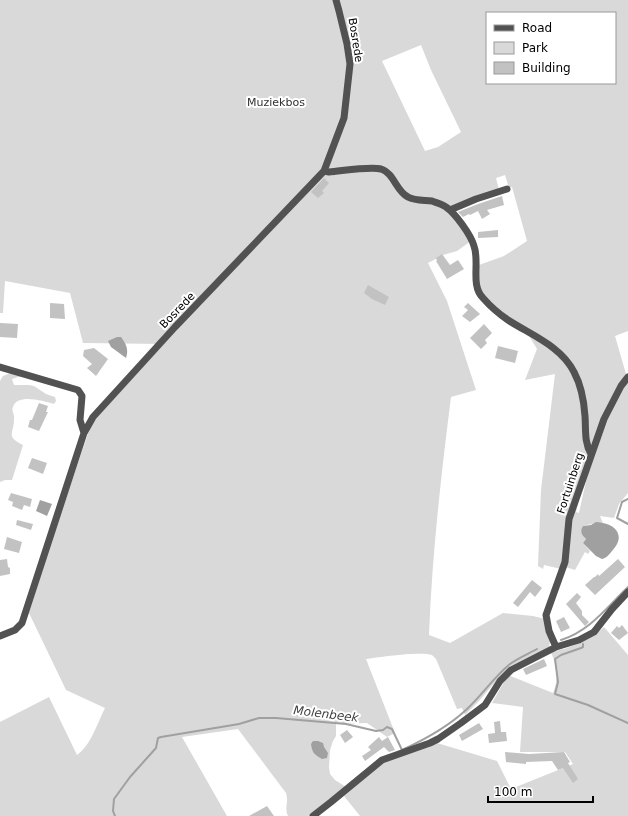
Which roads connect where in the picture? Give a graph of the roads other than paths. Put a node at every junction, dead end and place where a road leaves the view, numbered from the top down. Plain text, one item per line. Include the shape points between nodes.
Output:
1 (336, 0) edge
2 (324, 171) junction
3 (507, 189) dead end
4 (450, 210) junction
5 (0, 367) edge
6 (628, 377) edge
7 (84, 433) junction
8 (591, 454) junction
9 (628, 592) edge
10 (0, 636) edge
11 (556, 647) junction
12 (312, 816) edge

1 - 2 street, Bosrede via 347,44 349,73 344,118
2 - 4 street via 381,169 408,197 438,203
2 - 7 street, Bosrede via 92,417
3 - 4 street
4 - 8 street via 468,232 474,244 476,286 481,297 566,359 574,370 582,396 587,446
5 - 7 street via 78,390 82,396 80,420
6 - 8 street, Fortuinberg via 610,405
7 - 10 street, Bosrede via 22,623 15,630
8 - 11 street, Fortuinberg via 570,518 565,562 546,615
9 - 11 street via 594,632
11 - 12 street via 511,670 500,681 485,705 434,741 382,760

